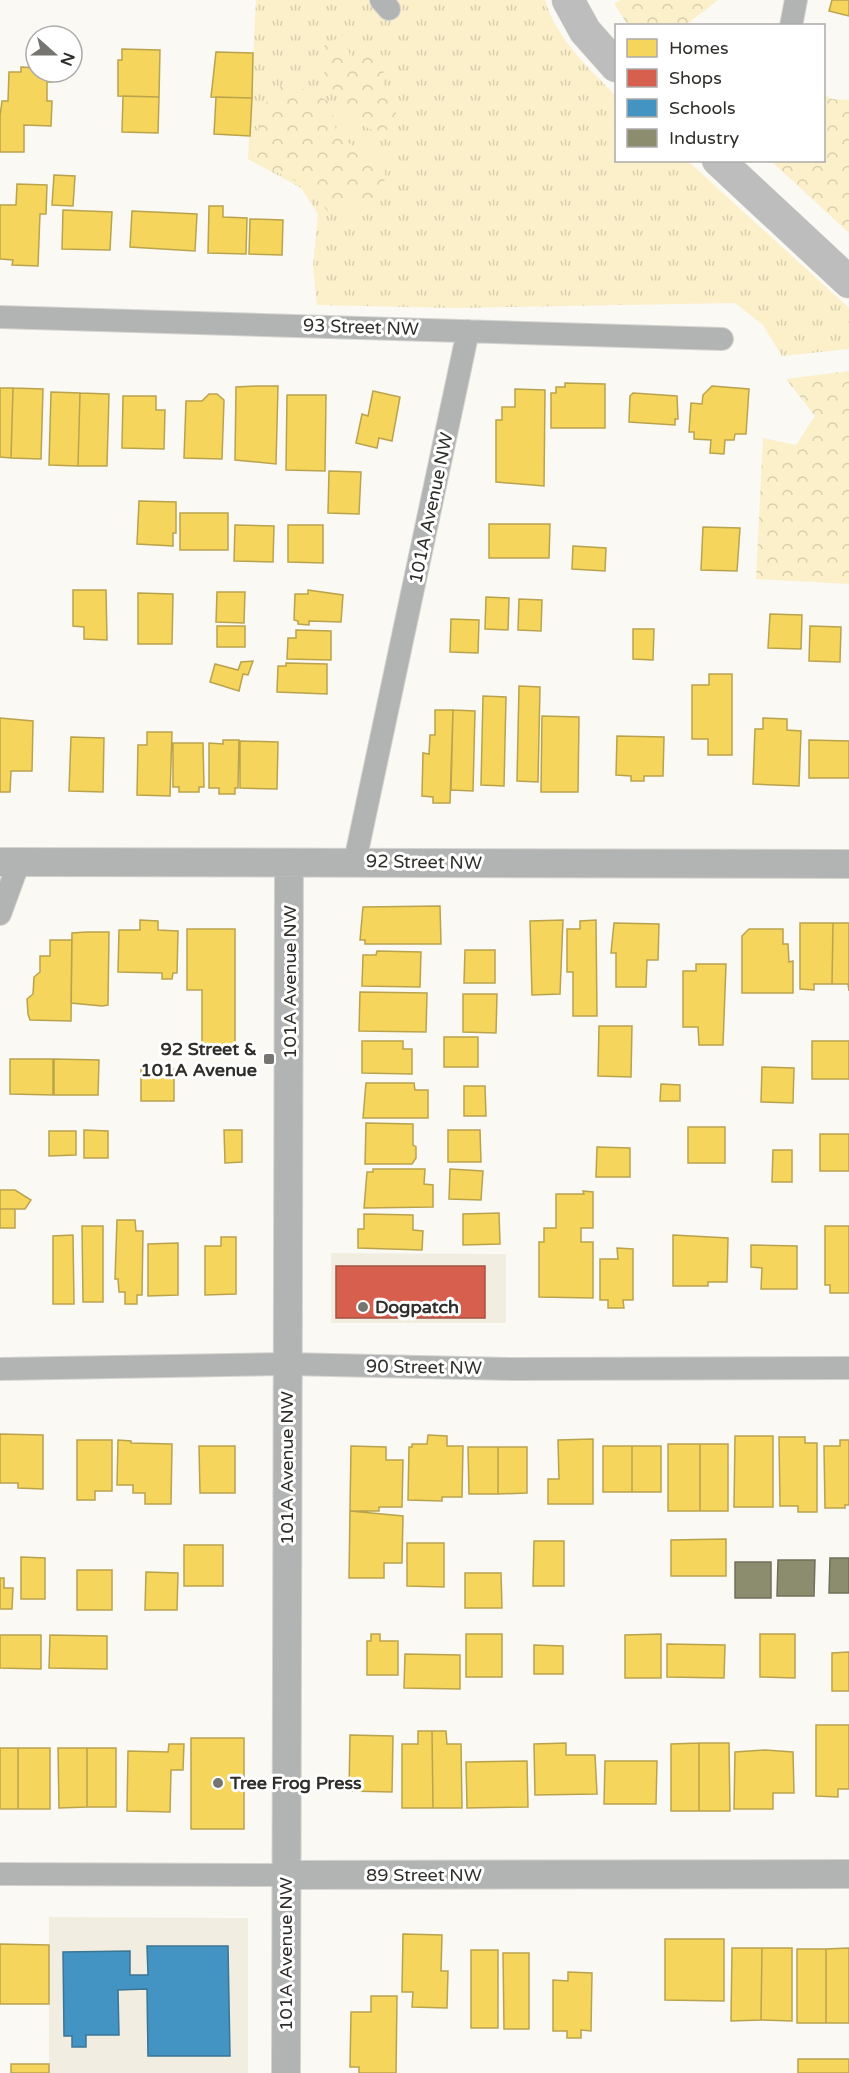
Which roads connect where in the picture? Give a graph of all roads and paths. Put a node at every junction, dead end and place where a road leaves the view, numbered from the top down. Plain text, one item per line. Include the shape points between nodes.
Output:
1 (568, 0) edge
2 (796, 0) edge
3 (791, 24) edge
4 (615, 65) edge
5 (720, 162) edge
6 (849, 282) edge
7 (0, 317) edge
8 (468, 331) junction
9 (722, 339) dead end
10 (355, 861) junction
11 (9, 862) edge
12 (290, 863) junction
13 (849, 864) edge
14 (0, 914) edge
15 (288, 1364) junction
16 (849, 1368) edge
17 (0, 1369) edge
18 (0, 1874) edge
19 (849, 1874) edge
20 (286, 1875) junction
21 (286, 2073) edge

1 - 4 main road via 585,31
2 - 3 street
5 - 6 main road
7 - 8 street, 93 Street NW
8 - 9 street, 93 Street NW
8 - 10 street, 101A Avenue NW
10 - 12 street, 92 Street NW
10 - 13 street, 92 Street NW
11 - 12 street, 92 Street NW
11 - 14 street
12 - 15 street, 101A Avenue NW
15 - 16 street, 90 Street NW via 513,1369
15 - 17 street, 90 Street NW
15 - 20 street, 101A Avenue NW
18 - 20 street, 89 Street NW
19 - 20 street, 89 Street NW
20 - 21 street, 101A Avenue NW

